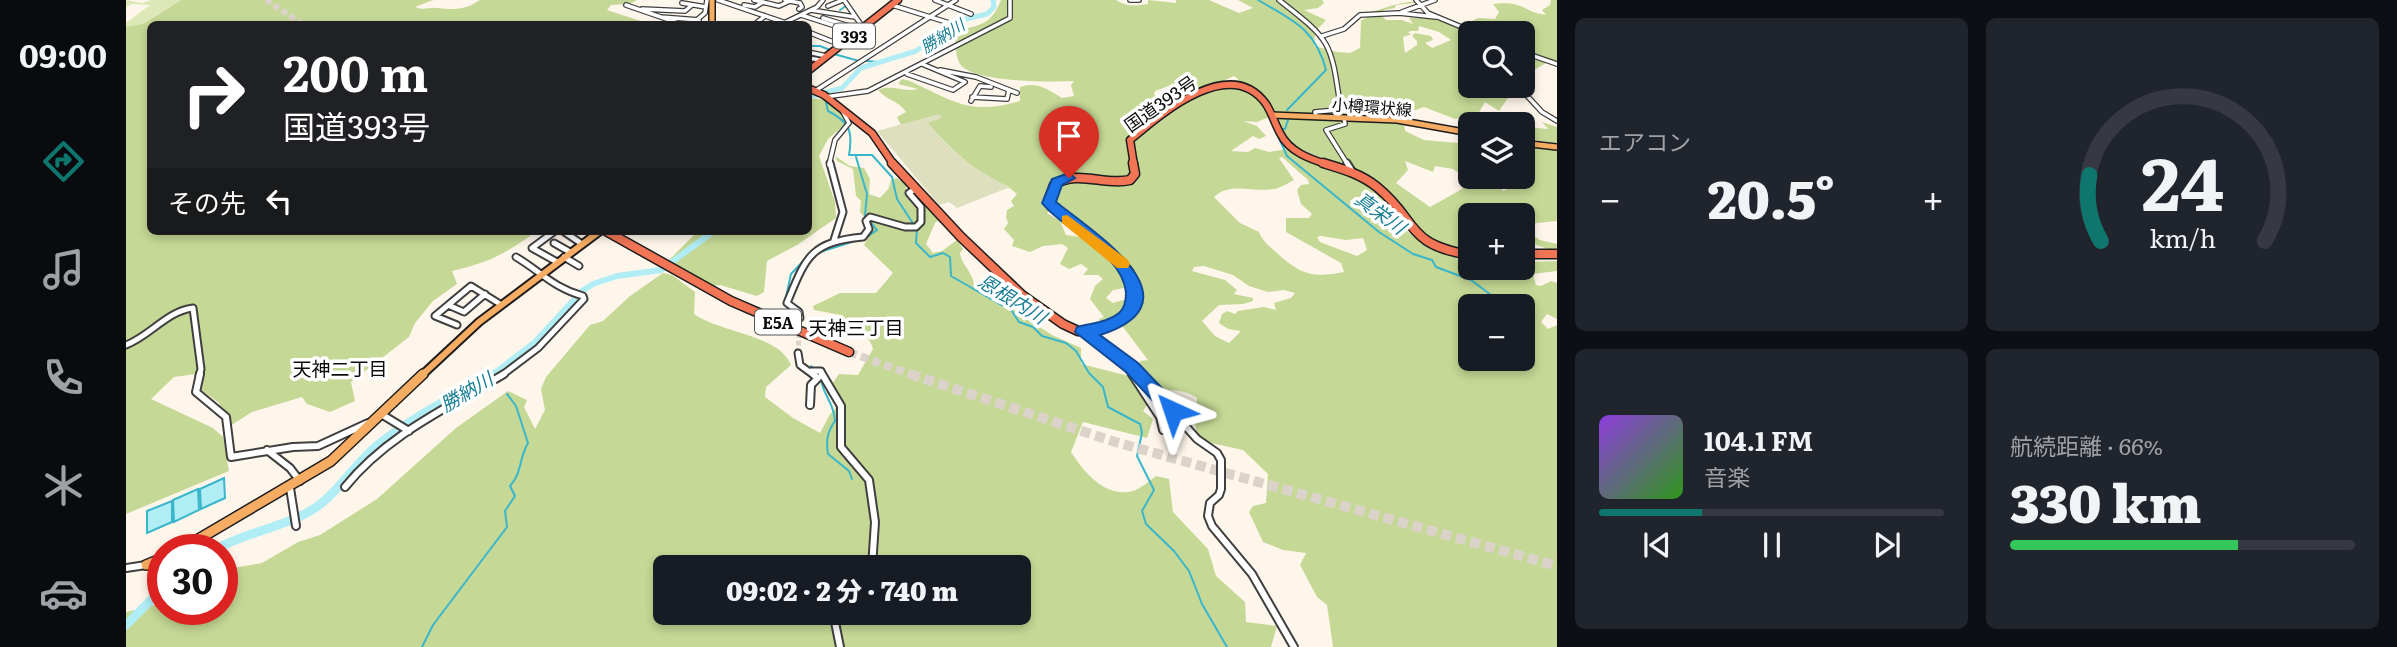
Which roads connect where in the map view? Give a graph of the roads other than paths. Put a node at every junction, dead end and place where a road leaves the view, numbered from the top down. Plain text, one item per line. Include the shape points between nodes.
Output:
1 (714, 0) edge
2 (754, 0) edge
3 (785, 0) edge
4 (823, 0) edge
5 (844, 0) edge
6 (898, 0) edge
7 (934, 0) edge
8 (956, 0) edge
9 (1010, 0) edge
10 (1131, 0) edge
11 (1139, 0) edge
12 (1279, 0) edge
13 (1416, 0) edge
14 (1435, 0) edge
15 (792, 1) edge
16 (765, 2) edge
17 (682, 3) dead end
18 (626, 5) dead end
19 (692, 5) junction
20 (731, 5) junction
21 (892, 5) junction
22 (949, 5) junction
23 (1420, 5) junction
24 (706, 6) junction
25 (744, 6) edge
26 (828, 6) dead end
27 (639, 9) junction
28 (781, 9) dead end
29 (799, 9) dead end
30 (811, 9) junction
31 (822, 12) junction
32 (971, 13) dead end
33 (1399, 13) junction
34 (801, 15) junction
35 (836, 15) junction
36 (731, 16) dead end
37 (746, 16) dead end
38 (933, 16) junction
39 (768, 17) junction
40 (855, 17) junction
41 (1436, 17) junction
42 (659, 18) junction
43 (824, 18) dead end
44 (810, 19) junction
45 (699, 20) joint
46 (831, 20) junction
47 (670, 21) edge
48 (712, 21) edge
49 (761, 21) edge
50 (778, 21) edge
51 (791, 21) edge
52 (827, 24) junction
53 (853, 24) dead end
54 (959, 26) dead end
55 (1458, 26) edge
56 (817, 28) dead end
57 (861, 29) junction
58 (812, 32) edge
59 (812, 35) edge
60 (1322, 36) junction
61 (841, 45) junction
62 (812, 53) edge
63 (826, 56) junction
64 (1535, 56) edge
65 (812, 59) edge
66 (820, 61) junction
67 (1557, 64) edge
68 (922, 65) junction
69 (812, 66) edge
70 (940, 70) junction
71 (906, 74) junction
72 (991, 85) junction
73 (1009, 90) junction
74 (818, 93) edge
75 (1017, 93) dead end
76 (989, 98) junction
77 (1529, 98) edge
78 (971, 99) joint
79 (843, 112) junction
80 (1272, 115) junction
81 (1316, 117) junction
82 (1344, 118) junction
83 (1557, 121) edge
84 (846, 129) joint
85 (1458, 131) edge
86 (1535, 144) edge
87 (1557, 146) edge
88 (1354, 174) junction
89 (916, 188) junction
90 (550, 235) edge
91 (569, 235) edge
92 (594, 235) edge
93 (615, 235) edge
94 (834, 240) junction
95 (554, 243) dead end
96 (582, 244) junction
97 (1458, 254) edge
98 (1535, 254) edge
99 (1557, 254) edge
100 (516, 257) dead end
101 (564, 257) junction
102 (579, 266) dead end
103 (543, 272) junction
104 (485, 294) junction
105 (583, 296) joint
106 (500, 304) junction
107 (448, 305) junction
108 (800, 317) tunnel mouth
109 (457, 325) dead end
110 (1083, 332) junction
111 (126, 345) edge
112 (850, 352) tunnel mouth
113 (798, 353) tunnel mouth
114 (1121, 360) junction
115 (811, 370) junction
116 (810, 405) dead end
117 (381, 414) junction
118 (374, 421) junction
119 (407, 429) junction
120 (1163, 430) dead end
121 (267, 450) junction
122 (300, 481) junction
123 (345, 487) dead end
124 (290, 488) junction
125 (296, 526) dead end
126 (208, 534) edge
127 (873, 555) edge
128 (146, 565) edge
129 (126, 568) edge
130 (836, 625) edge
131 (840, 647) edge
132 (1294, 647) edge

1 - 20 street
1 - 24 street
1 - 48 main road
2 - 16 street
3 - 15 street
4 - 30 street
5 - 26 street
5 - 40 street
6 - 21 highway, 393
7 - 22 street
8 - 22 street
9 - 68 street via 1010,18
10 - 11 street
12 - 60 street
13 - 23 street
14 - 23 street
15 - 16 street via 784,6
15 - 29 street via 802,5
16 - 25 street
17 - 19 street
18 - 27 street
19 - 24 street
19 - 27 street via 685,11
20 - 25 street
20 - 36 street
21 - 38 street
21 - 57 highway, 393
22 - 32 street
22 - 38 street
23 - 33 street
23 - 41 street
24 - 45 street
25 - 37 street
25 - 39 street
27 - 42 street
28 - 39 street
30 - 31 street
30 - 34 street
31 - 35 street
31 - 44 street
33 - 41 street
33 - 60 street via 1360,15 1343,29
34 - 44 street
34 - 51 street
35 - 40 street
35 - 46 street
38 - 54 street
38 - 74 street
39 - 49 street
39 - 50 street
40 - 57 street
41 - 55 street
42 - 45 street
42 - 47 street
43 - 46 street
44 - 52 street
46 - 52 street
46 - 57 street
52 - 57 street
53 - 57 street
56 - 58 street
57 - 61 highway, 393
59 - 61 street
60 - 81 street via 1335,65 1340,105 1337,110 1315,112
61 - 63 highway, 393
62 - 63 street
63 - 66 highway, 393
64 - 67 street
65 - 66 street
66 - 69 highway, 393
68 - 70 street
68 - 71 street
70 - 71 street via 945,77 965,82 953,90
70 - 72 street
71 - 74 street via 868,91
72 - 73 street
72 - 76 street
72 - 78 street via 980,86
73 - 75 street
73 - 76 street via 1007,99
74 - 79 highway
76 - 78 street
77 - 83 street
79 - 84 street via 849,121
79 - 89 highway via 872,133
80 - 81 main road, 小樽環状線
80 - 88 highway, 国道393号 via 1291,147
80 - 110 highway, 国道393号 via 1265,101 1252,91 1214,86 1130,140 1135,174 1130,180 1113,183 1075,177 1056,182 1051,206 1120,261 1133,282 1134,303 1128,315 1099,330
81 - 82 main road, 小樽環状線
82 - 85 main road, 小樽環状線
82 - 88 street via 1345,124 1326,131
84 - 94 street via 835,140 828,166 842,212
86 - 87 main road
88 - 97 highway, 国道393号 via 1375,185 1418,236
89 - 94 street via 909,193 921,208 916,228 870,217 863,237
89 - 110 highway via 1008,283 1062,324
90 - 101 street via 532,248
91 - 96 street
92 - 96 main road
93 - 112 highway, E5A via 709,288
94 - 108 street via 803,265 797,276 787,303
95 - 101 street
96 - 101 main road
98 - 99 highway
100 - 103 street
101 - 102 street
101 - 103 main road
103 - 105 street via 552,284
103 - 106 main road
104 - 106 street
104 - 107 street via 464,312
104 - 107 street via 471,286
105 - 119 street via 563,325 533,354
106 - 117 main road
107 - 109 street via 435,316
110 - 114 street
111 - 121 street via 193,307 201,369 196,392 226,417 231,457
113 - 115 street via 800,365
114 - 120 street via 1160,417
114 - 132 street via 1197,439 1217,453 1221,489 1210,503 1208,516 1252,574
115 - 116 street via 818,379 811,385
115 - 127 street via 821,371 841,406 841,447 869,480
117 - 118 main road
117 - 119 street
118 - 121 street via 318,446
118 - 122 main road via 331,461
119 - 123 street
121 - 122 street
122 - 124 main road
124 - 125 street
124 - 126 main road
128 - 129 street
130 - 131 street

